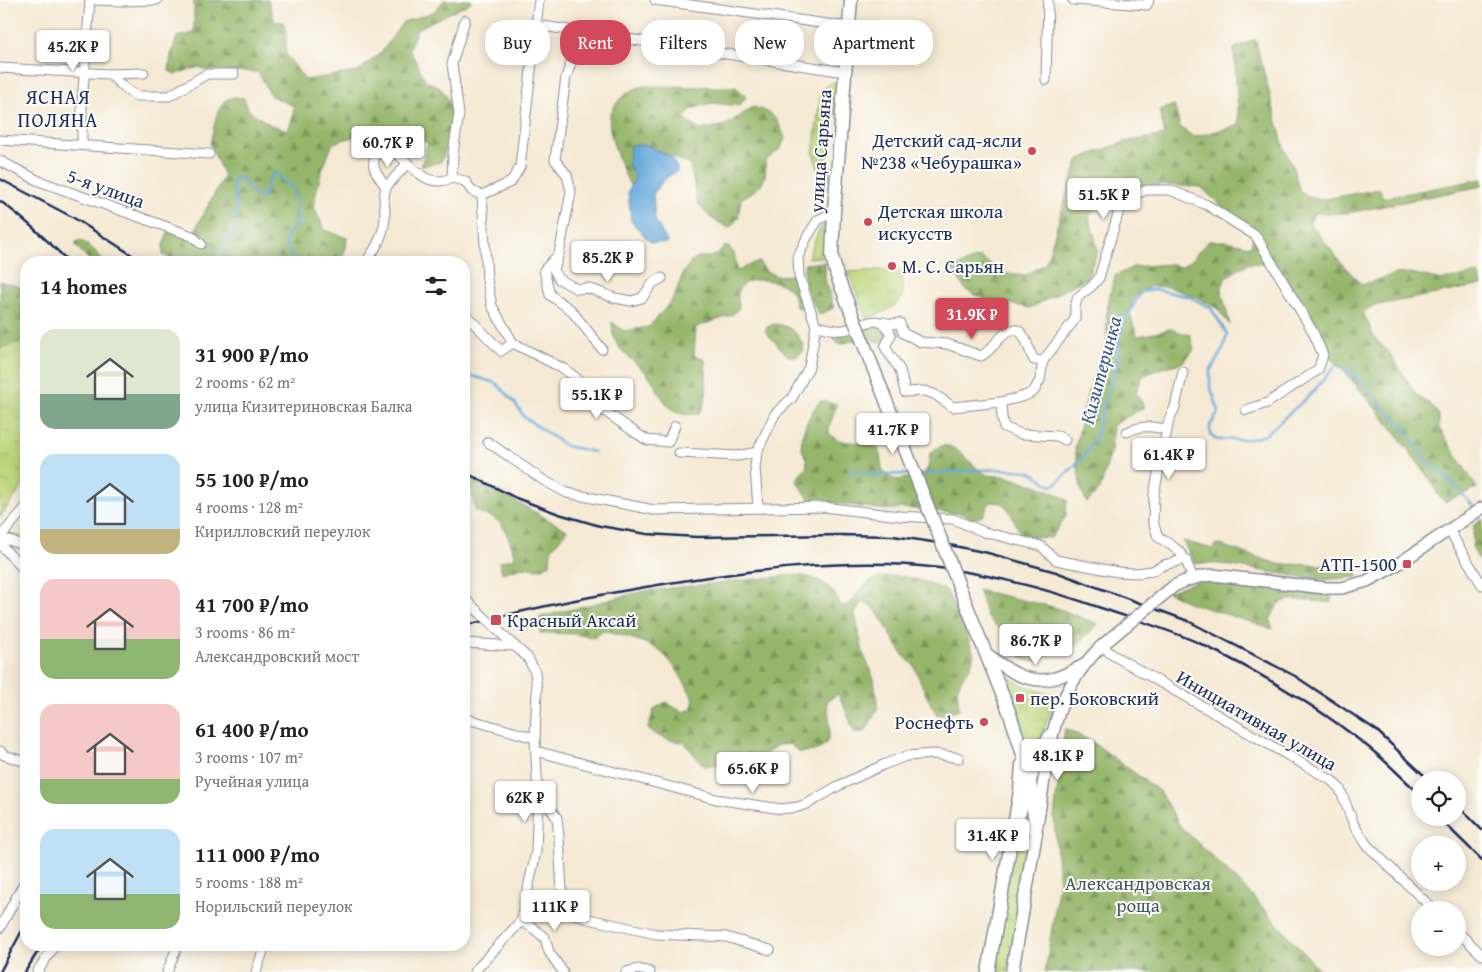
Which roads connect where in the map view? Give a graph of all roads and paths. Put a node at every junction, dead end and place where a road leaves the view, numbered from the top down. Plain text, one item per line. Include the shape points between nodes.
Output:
1 (90, 0) edge
2 (96, 0) edge
3 (157, 0) edge
4 (539, 0) edge
5 (655, 0) edge
6 (851, 0) edge
7 (1048, 0) edge
8 (1073, 0) edge
9 (1149, 0) edge
10 (123, 1) edge
11 (465, 20) dead end
12 (537, 20) edge
13 (850, 20) edge
14 (814, 22) edge
15 (631, 40) edge
16 (531, 65) edge
17 (570, 65) edge
18 (846, 65) edge
19 (0, 68) edge
20 (845, 72) junction
21 (85, 73) junction
22 (144, 73) dead end
23 (109, 74) junction
24 (234, 74) dead end
25 (1046, 80) dead end
26 (0, 140) edge
27 (82, 144) junction
28 (209, 154) dead end
29 (0, 161) edge
30 (407, 164) junction
31 (452, 178) junction
32 (386, 187) junction
33 (482, 195) junction
34 (834, 212) junction
35 (201, 244) dead end
36 (559, 254) junction
37 (371, 256) edge
38 (662, 278) dead end
39 (470, 320) edge
40 (879, 321) junction
41 (816, 326) junction
42 (513, 343) junction
43 (602, 349) dead end
44 (1043, 361) junction
45 (1183, 372) dead end
46 (1001, 402) junction
47 (1246, 410) dead end
48 (675, 426) dead end
49 (1167, 430) junction
50 (1127, 432) dead end
51 (1065, 440) dead end
52 (488, 442) dead end
53 (757, 452) junction
54 (679, 453) dead end
55 (758, 508) junction
56 (1482, 508) edge
57 (20, 515) edge
58 (1449, 530) junction
59 (0, 541) edge
60 (20, 544) edge
61 (1186, 559) junction
62 (20, 565) edge
63 (1192, 577) junction
64 (1482, 584) edge
65 (470, 604) edge
66 (470, 643) edge
67 (1102, 645) junction
68 (515, 646) junction
69 (987, 654) junction
70 (1085, 664) junction
71 (470, 720) edge
72 (1055, 725) junction
73 (534, 738) junction
74 (536, 751) junction
75 (1022, 752) junction
76 (1, 753) edge
77 (959, 758) dead end
78 (20, 760) edge
79 (1030, 782) junction
80 (538, 796) junction
81 (1036, 833) junction
82 (1011, 842) junction
83 (20, 890) edge
84 (1425, 901) edge
85 (521, 921) junction
86 (0, 928) edge
87 (1466, 940) edge
88 (770, 950) dead end
89 (51, 951) edge
90 (176, 951) edge
91 (263, 951) edge
92 (1482, 955) edge
93 (37, 972) edge
94 (167, 972) edge
95 (256, 972) edge
96 (474, 972) edge
97 (563, 972) edge
98 (626, 972) edge
99 (650, 972) edge
100 (988, 972) edge
101 (1012, 972) edge

1 - 21 street
2 - 10 street
3 - 10 street
4 - 12 street
5 - 14 street
6 - 13 main road, улица Сарьяна
7 - 25 street
8 - 9 street via 1147,5
11 - 31 street via 452,64 460,114
15 - 20 street
16 - 33 street via 520,167 511,182
17 - 36 street via 555,160 567,174 571,192
18 - 20 main road, улица Сарьяна
19 - 21 street
20 - 34 main road, улица Сарьяна
21 - 23 street
21 - 27 street
22 - 23 street
23 - 24 street via 136,96 169,96 207,74
26 - 27 street
27 - 28 street
29 - 35 street, 5-я улица via 39,181 192,236
30 - 31 street via 432,181
30 - 32 street
30 - 32 street via 392,149 383,147 378,151 373,160 374,171
31 - 33 street via 465,181 472,191
32 - 37 street via 383,233
33 - 42 street via 487,280 492,306
34 - 41 street via 818,220 798,257 799,276
34 - 69 main road, улица Сарьяна, bridge via 832,256 837,276
36 - 38 street via 554,270 559,279 577,289 588,288 615,298 631,301 642,298 653,283
36 - 43 street via 544,270 550,296 571,310
39 - 42 street via 501,351
40 - 41 street via 843,330
40 - 44 street via 900,323 903,333 921,342 947,344 982,356 1008,330 1014,329 1022,334 1034,360
40 - 46 street via 887,326 891,335 885,347 900,370 905,392 934,394 953,407
41 - 53 street via 809,367 792,398 775,414
42 - 48 street via 564,369 603,410 647,440 668,442
44 - 46 street via 1040,380 1034,391
44 - 47 street via 1076,319 1078,297 1099,278 1118,214 1129,196 1147,190 1170,190 1207,205 1256,236 1313,332 1323,355 1318,370 1267,403
45 - 49 street
46 - 51 street via 1004,427 1021,434 1058,436
49 - 50 street via 1150,426
49 - 61 street via 1154,494 1153,522 1158,537 1178,549
52 - 55 street via 567,493 654,510
53 - 54 street via 738,456
53 - 55 street
55 - 61 street via 823,507 953,519 984,532 1042,546 1056,560 1118,572 1152,571
56 - 58 street
57 - 59 street
58 - 63 street via 1395,566 1367,581 1342,588 1213,575
58 - 64 street
59 - 60 street
59 - 62 street
61 - 63 street
63 - 67 street, bridge via 1174,586
65 - 68 street, bridge
66 - 68 street
67 - 70 street
67 - 84 street, Инициативная улица via 1111,654 1331,780 1340,789 1354,825 1367,845
68 - 73 street via 528,658 535,672
69 - 70 street via 1007,670 1033,679 1052,679
69 - 75 main road, улица Сарьяна
70 - 72 street
71 - 73 street
72 - 79 street via 1040,751
72 - 81 street
73 - 74 street
74 - 77 street via 716,799 781,809 809,803 838,786 906,756 934,754
74 - 80 street
75 - 79 main road, улица Сарьяна
75 - 82 main road via 1020,791
76 - 78 street
79 - 81 main road, улица Сарьяна
79 - 82 street
80 - 85 street via 536,852
80 - 88 street via 557,818 562,892 569,911 584,918 656,934 726,937
81 - 82 street via 1024,824
81 - 101 main road, улица Сарьяна
82 - 100 main road
83 - 86 street
85 - 96 street
85 - 97 street via 545,938 549,952
87 - 92 street
89 - 93 street
90 - 94 street
91 - 95 street
98 - 99 street via 638,969

